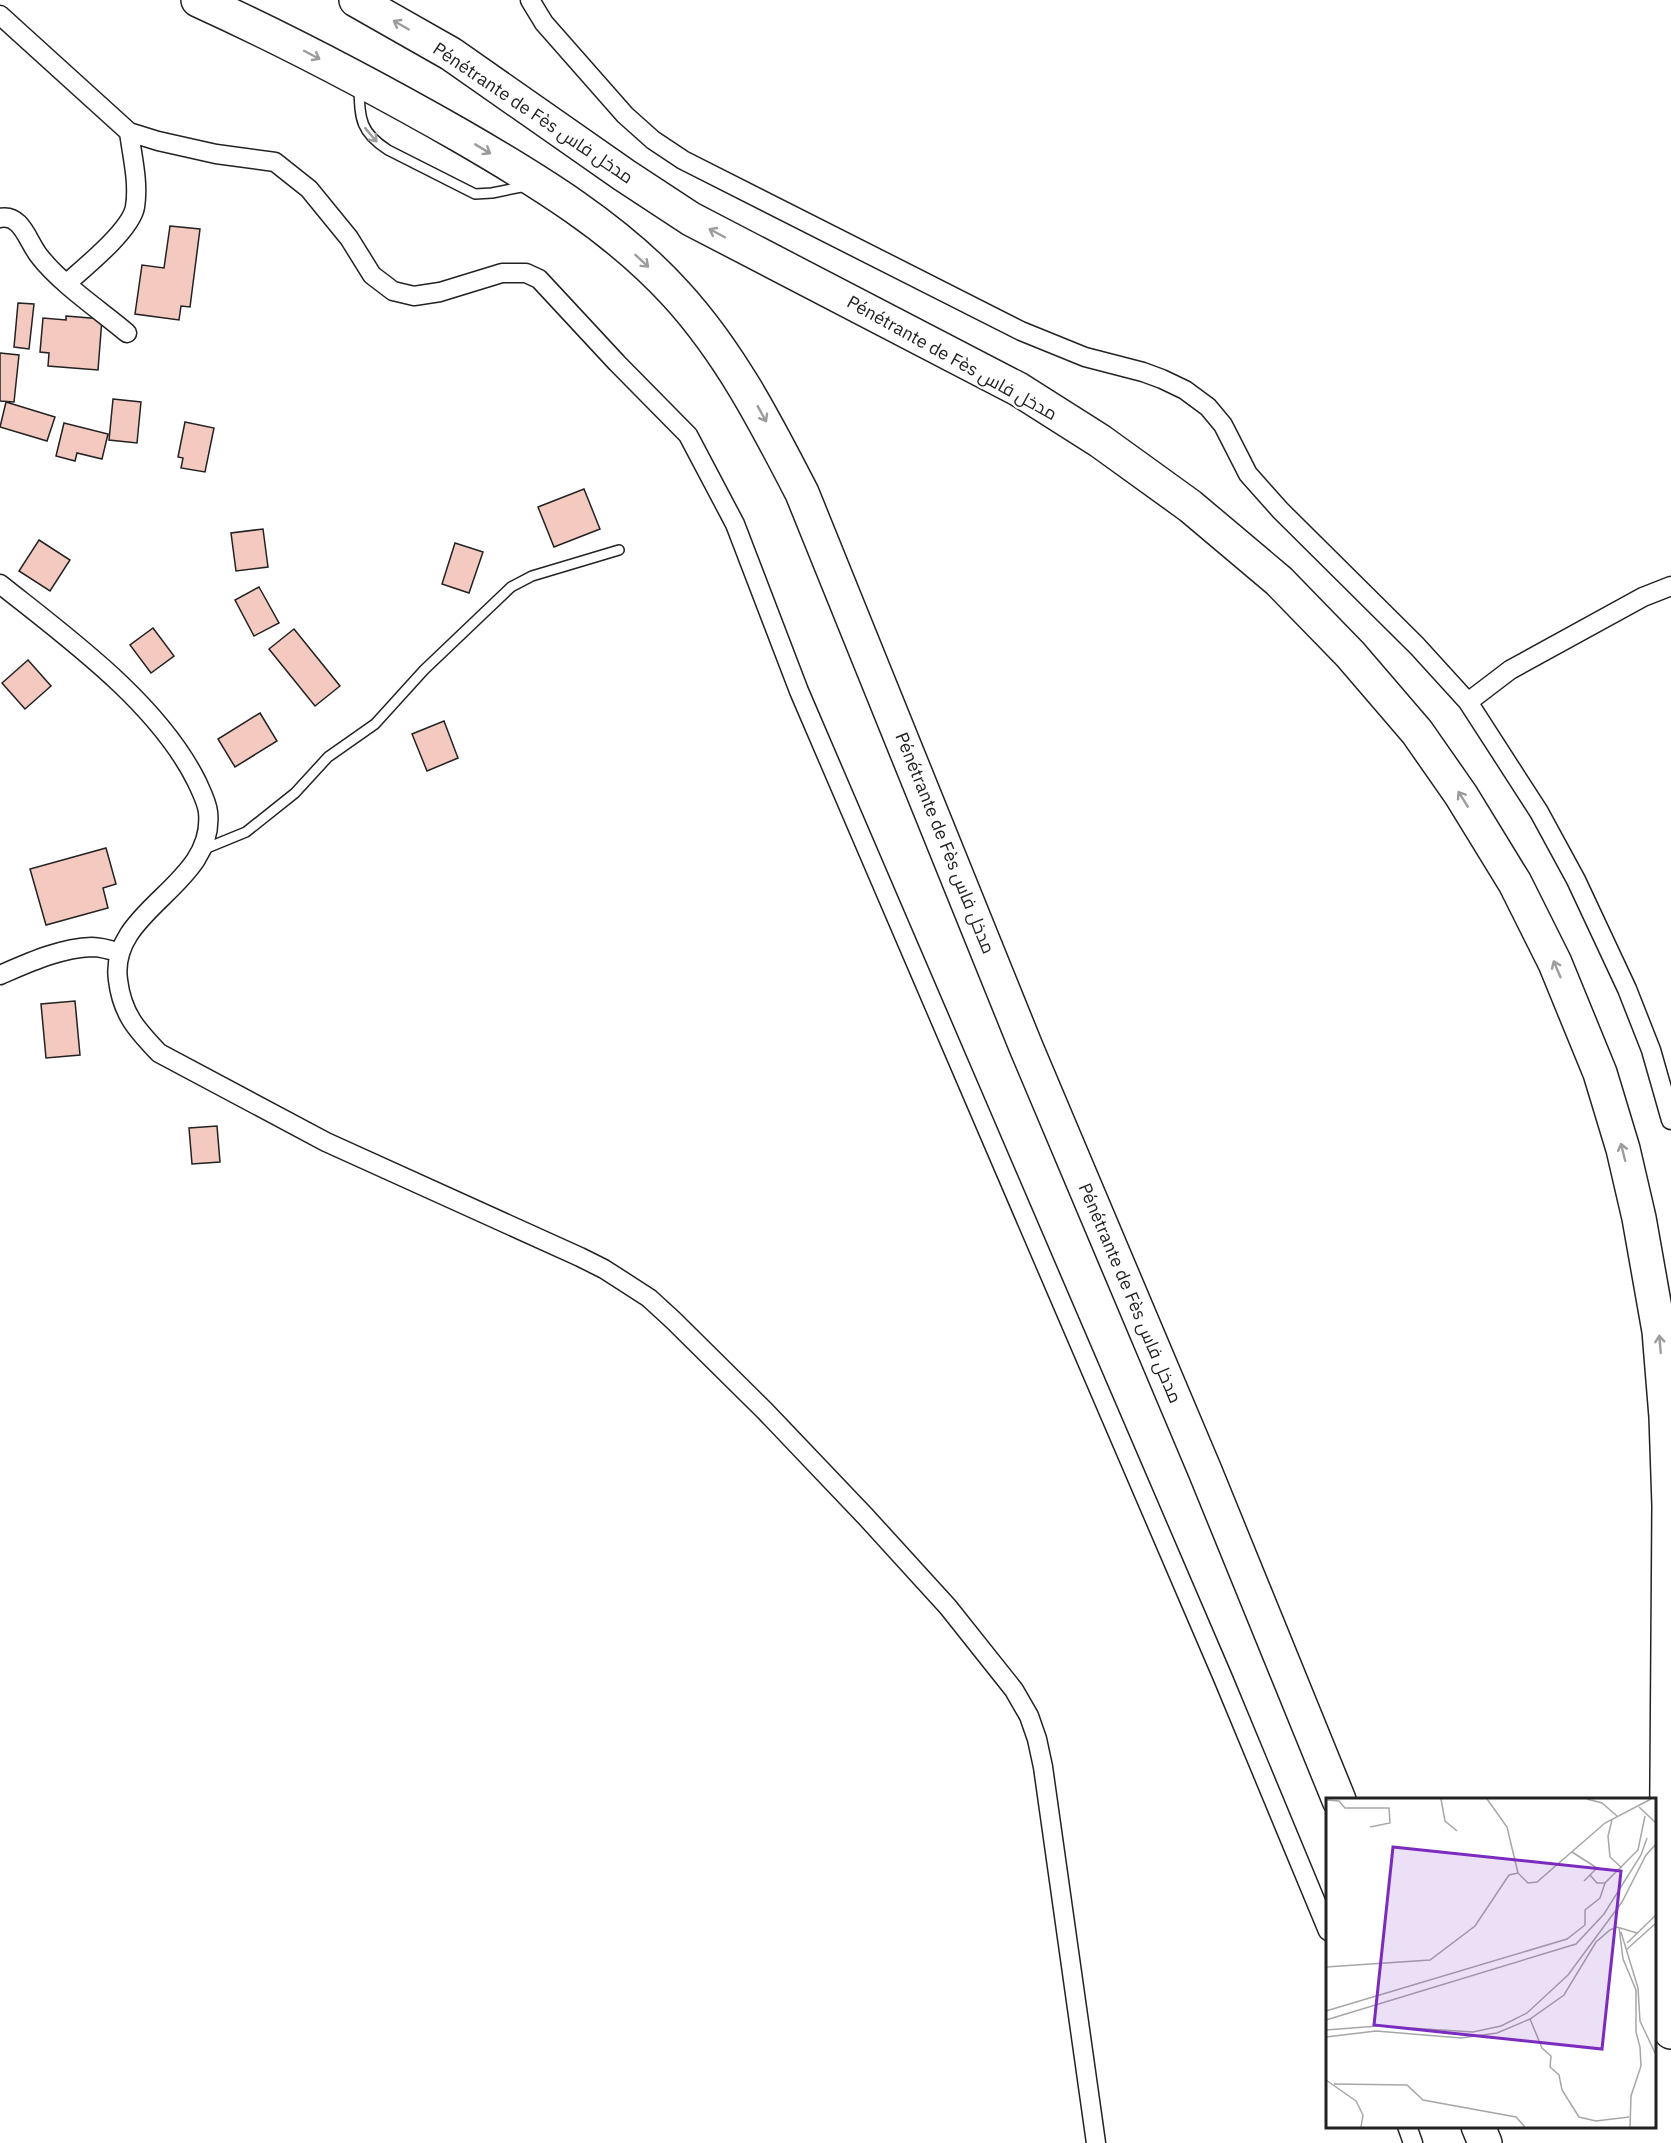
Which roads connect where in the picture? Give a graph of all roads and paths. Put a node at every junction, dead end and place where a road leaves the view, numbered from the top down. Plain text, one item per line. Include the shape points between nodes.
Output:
1 (198, 0) edge
2 (356, 0) edge
3 (530, 0) edge
4 (0, 15) edge
5 (358, 80) junction
6 (129, 132) junction
7 (539, 183) junction
8 (0, 218) edge
9 (67, 283) junction
10 (127, 333) dead end
11 (619, 550) dead end
12 (0, 584) edge
13 (1671, 586) edge
14 (1468, 702) junction
15 (202, 850) junction
16 (120, 952) junction
17 (0, 975) edge
18 (1671, 1120) edge
19 (1338, 1798) edge
20 (1326, 1926) edge
21 (1671, 2032) edge
22 (1407, 2128) edge
23 (1478, 2128) edge
24 (1096, 2143) edge
25 (1413, 2143) edge
26 (1485, 2143) edge

1 -> 5 highway, Pénétrante de Fès مدخل فاس
21 -> 2 highway, Pénétrante de Fès مدخل فاس via 1666,1915 1669,1506 1659,1331 1639,1218 1600,1073 1520,893 1461,795 1417,732 1279,580 1190,506 1118,454 1018,389 691,219 451,54
3 - 14 street via 544,23 625,115 683,160 1021,331 1085,357 1143,372 1198,399 1217,417 1248,474 1280,510
4 - 6 street
5 -> 7 highway, Pénétrante de Fès مدخل فاس
5 -> 7 lane via 362,123 375,142 388,150 475,194
6 - 9 street via 136,180 135,208 126,226
6 - 20 street via 216,154 275,162 309,189 349,238 372,275 393,291 414,296 440,292 502,273 526,273 539,279 688,435 735,524 799,691
7 -> 19 highway, Pénétrante de Fès مدخل فاس via 639,258 676,294 719,347 760,411 802,493 1026,1047
8 - 9 street via 17,220 47,266
9 - 10 street
11 - 15 lane via 532,576 511,587 424,670 375,724 328,758 296,793 246,832
12 - 15 street via 125,689 166,735 188,764 208,810
13 - 14 street via 1643,597 1510,670
14 - 18 street via 1539,812 1576,880 1627,989 1651,1050
15 - 16 street via 189,871 132,929
16 - 17 street via 93,947 32,962
16 - 24 street via 117,972 126,1014 159,1053 326,1142 604,1269 649,1298 765,1411 948,1607 1014,1690 1037,1739
22 - 25 street
23 - 26 highway

